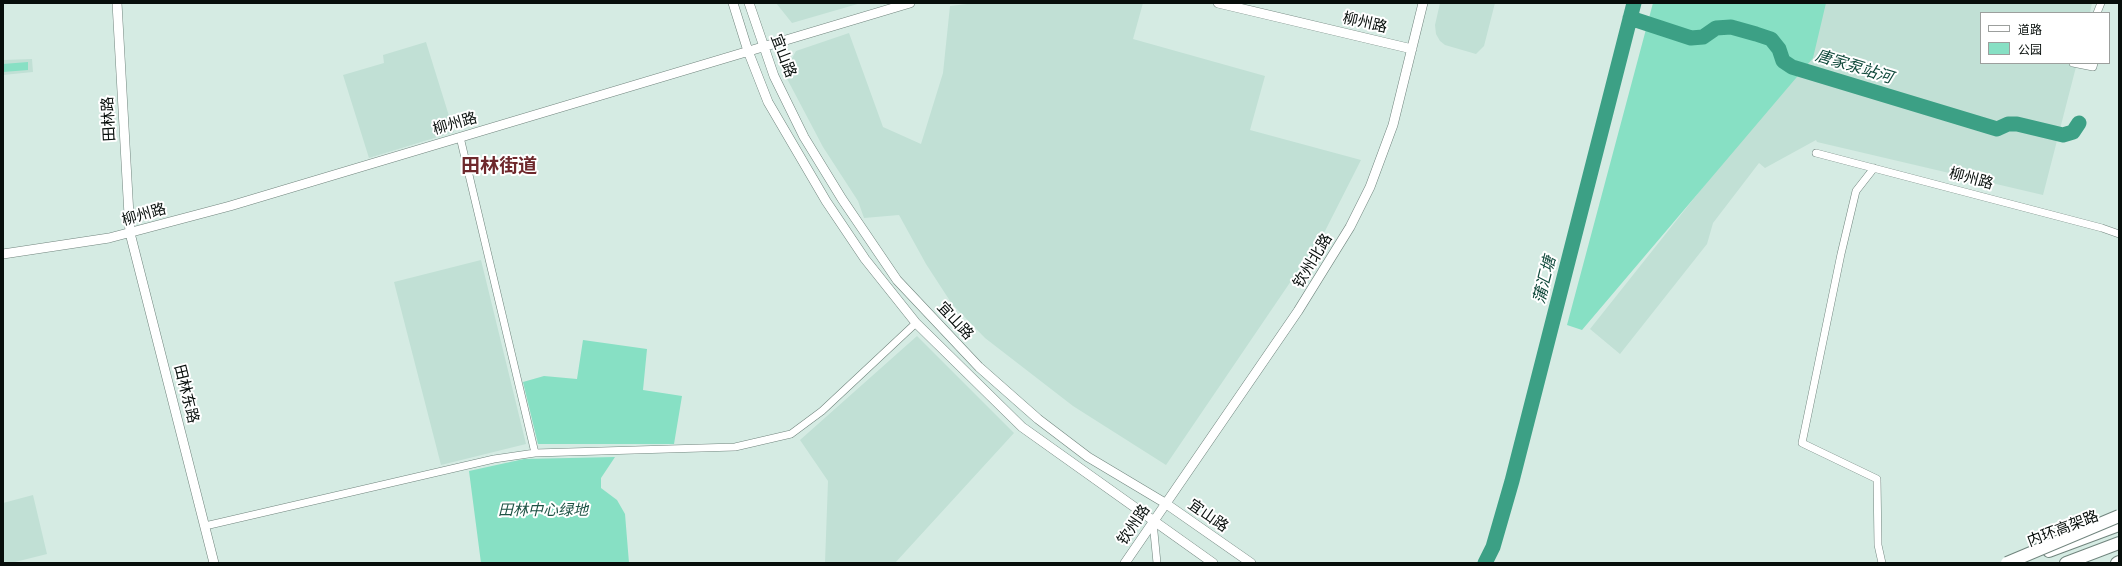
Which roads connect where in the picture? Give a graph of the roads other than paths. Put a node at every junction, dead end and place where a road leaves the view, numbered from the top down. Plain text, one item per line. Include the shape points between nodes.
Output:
1 (117, 3) edge
2 (733, 3) edge
3 (749, 3) edge
4 (910, 3) edge
5 (1218, 3) edge
6 (1423, 3) edge
7 (762, 46) junction
8 (1412, 49) junction
9 (748, 51) junction
10 (2078, 64) edge
11 (2094, 64) edge
12 (460, 137) junction
13 (1816, 153) dead end
14 (1874, 168) junction
15 (130, 233) junction
16 (2119, 234) edge
17 (3, 254) edge
18 (916, 324) junction
19 (535, 453) junction
20 (1165, 503) junction
21 (2119, 516) edge
22 (1153, 522) junction
23 (2119, 525) edge
24 (205, 526) junction
25 (2119, 543) edge
26 (214, 563) edge
27 (1125, 563) edge
28 (1157, 563) edge
29 (1213, 563) edge
30 (1250, 563) edge
31 (1882, 563) edge
32 (2007, 563) edge
33 (2018, 563) edge
34 (2066, 563) edge

1 - 15 street, 田林路
2 - 9 street, 宜山路
3 - 7 street, 宜山路
4 - 7 street, 柳州路
5 - 8 street, 柳州路
6 - 8 street, 钦州北路
7 - 9 street, 柳州路
7 - 20 street, 宜山路 via 804,137 897,280 1004,391 1088,457
8 - 20 street, 钦州北路 via 1391,131 1370,187 1350,227 1298,311
9 - 12 street, 柳州路
9 - 18 street, 宜山路 via 768,102 826,201 865,259
10 - 11 street via 2093,67
12 - 15 street, 柳州路 via 230,206
12 - 19 street
13 - 14 street, 柳州路
14 - 16 street, 柳州路
14 - 31 street via 1856,191 1802,443 1877,479 1878,545
15 - 17 street, 柳州路
15 - 24 street, 田林东路
18 - 19 street via 822,411 791,434 736,447
18 - 22 street, 宜山路 via 1022,427
19 - 24 street via 494,459
20 - 22 street, 钦州路
20 - 30 street, 宜山路
21 - 32 highway, bridge
22 - 27 street, 钦州路
22 - 28 street
22 - 29 street, 宜山路
23 - 33 highway, 内环高架路
24 - 26 street, 田林东路
25 - 34 highway

